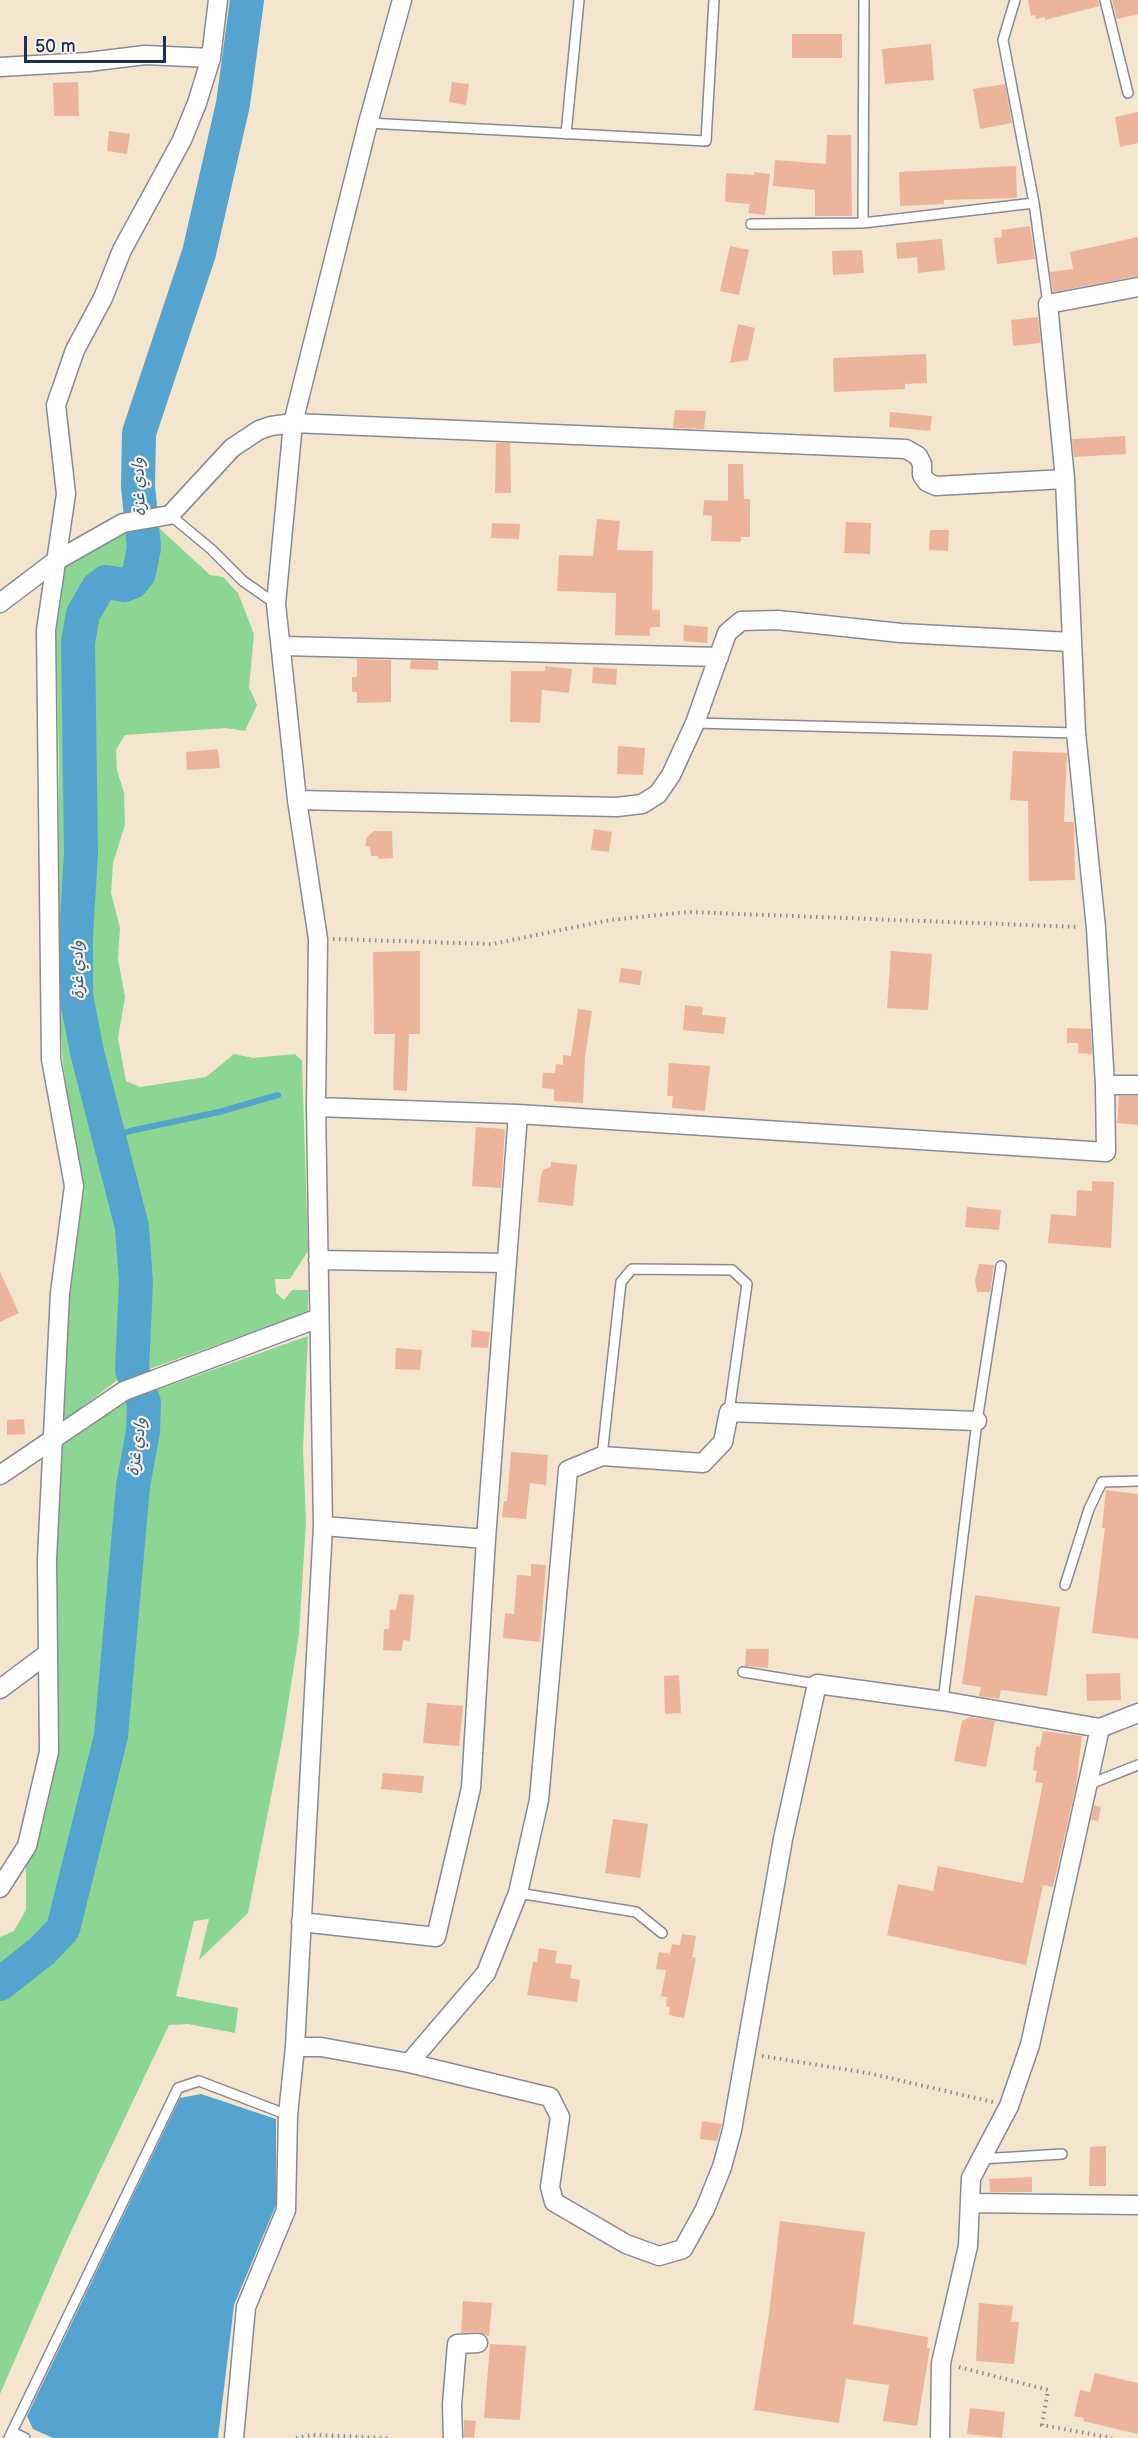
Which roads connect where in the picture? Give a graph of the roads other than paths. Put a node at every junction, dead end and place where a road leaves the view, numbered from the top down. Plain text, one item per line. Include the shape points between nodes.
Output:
1 (218, 0) edge
2 (402, 0) edge
3 (579, 0) edge
4 (714, 0) edge
5 (864, 0) edge
6 (1015, 0) edge
7 (1105, 0) edge
8 (212, 58) junction
9 (0, 67) edge
10 (1128, 93) dead end
11 (368, 123) junction
12 (566, 134) junction
13 (1034, 203) junction
14 (864, 223) junction
15 (751, 224) dead end
16 (1138, 287) edge
17 (1048, 304) junction
18 (293, 423) junction
19 (1065, 479) junction
20 (164, 515) junction
21 (54, 562) junction
22 (0, 603) edge
23 (276, 604) junction
24 (1070, 642) junction
25 (283, 646) junction
26 (719, 657) junction
27 (695, 723) junction
28 (1076, 733) junction
29 (297, 800) junction
30 (1105, 1085) junction
31 (1138, 1085) edge
32 (316, 1107) junction
33 (518, 1114) junction
34 (318, 1260) junction
35 (507, 1263) junction
36 (1001, 1266) dead end
37 (319, 1318) junction
38 (729, 1412) junction
39 (977, 1421) junction
40 (54, 1440) junction
41 (602, 1456) junction
42 (0, 1475) edge
43 (1138, 1481) edge
44 (323, 1526) junction
45 (486, 1539) junction
46 (1065, 1585) dead end
47 (47, 1654) junction
48 (743, 1672) dead end
49 (817, 1684) junction
50 (0, 1689) edge
51 (943, 1701) junction
52 (1138, 1713) edge
53 (1100, 1728) junction
54 (1138, 1765) edge
55 (1090, 1784) junction
56 (0, 1888) edge
57 (518, 1893) junction
58 (301, 1922) junction
59 (662, 1933) dead end
60 (295, 2047) junction
61 (409, 2064) junction
62 (288, 2115) junction
63 (1062, 2154) dead end
64 (980, 2159) junction
65 (970, 2203) junction
66 (1138, 2205) edge
67 (478, 2343) dead end
68 (10, 2435) edge
69 (24, 2438) edge
70 (234, 2438) edge
71 (453, 2438) edge
72 (940, 2438) edge

1 - 8 street
2 - 11 street
3 - 12 lane
4 - 12 lane via 706,141
5 - 14 lane
6 - 13 lane via 1003,40
7 - 10 lane
8 - 9 street via 145,55
8 - 21 street via 182,140 122,250 103,298 75,350 56,405 66,494
11 - 12 lane
11 - 18 street
13 - 14 lane
13 - 17 lane
14 - 15 lane
16 - 17 street
17 - 19 street
18 - 19 street via 906,449 918,456 922,475 936,486
18 - 20 street via 259,430 232,448
18 - 23 street
19 - 24 street
20 - 21 street via 123,523
20 - 23 lane
21 - 22 street
21 - 40 street via 46,630 51,1059 74,1186 60,1293
23 - 25 street
24 - 26 street via 901,633 753,619 741,621 728,633
24 - 28 street
25 - 26 street
25 - 29 street
26 - 27 street
27 - 28 lane
27 - 29 street via 665,784 642,804 617,807
28 - 30 street via 1096,928
29 - 32 street via 318,939
30 - 31 street
30 - 33 street via 1106,1152
32 - 33 street
32 - 34 street
33 - 35 street
34 - 35 street
34 - 37 street
35 - 45 street
36 - 39 lane
37 - 40 street via 124,1391
37 - 44 street
38 - 39 street
38 - 41 street via 723,1442 703,1463
38 - 41 lane via 747,1284 732,1270 632,1269 621,1282
39 - 51 lane
40 - 42 street
40 - 47 street via 47,1559
41 - 57 street via 568,1470 538,1800
43 - 46 lane via 1102,1482 1089,1509
44 - 45 street
44 - 58 street
45 - 58 street via 471,1788 436,1936
47 - 50 street
47 - 56 street via 49,1752 27,1846
48 - 49 lane
49 - 51 street
49 - 61 street via 783,1839 732,2130 718,2178 683,2248 659,2256 626,2244 554,2202 550,2187 560,2117 550,2097
51 - 53 street
52 - 53 street
53 - 55 street
54 - 55 lane
55 - 64 street via 1030,2045 1009,2106
57 - 59 lane via 636,1912
57 - 61 street via 486,1973
58 - 60 street
60 - 61 street via 321,2047
60 - 62 street
62 - 68 lane via 199,2081 178,2088
62 - 70 street via 286,2210 246,2307
63 - 64 lane
64 - 65 street via 971,2178
65 - 66 street
65 - 72 street via 968,2246 940,2363
67 - 71 street via 457,2344
68 - 69 lane

